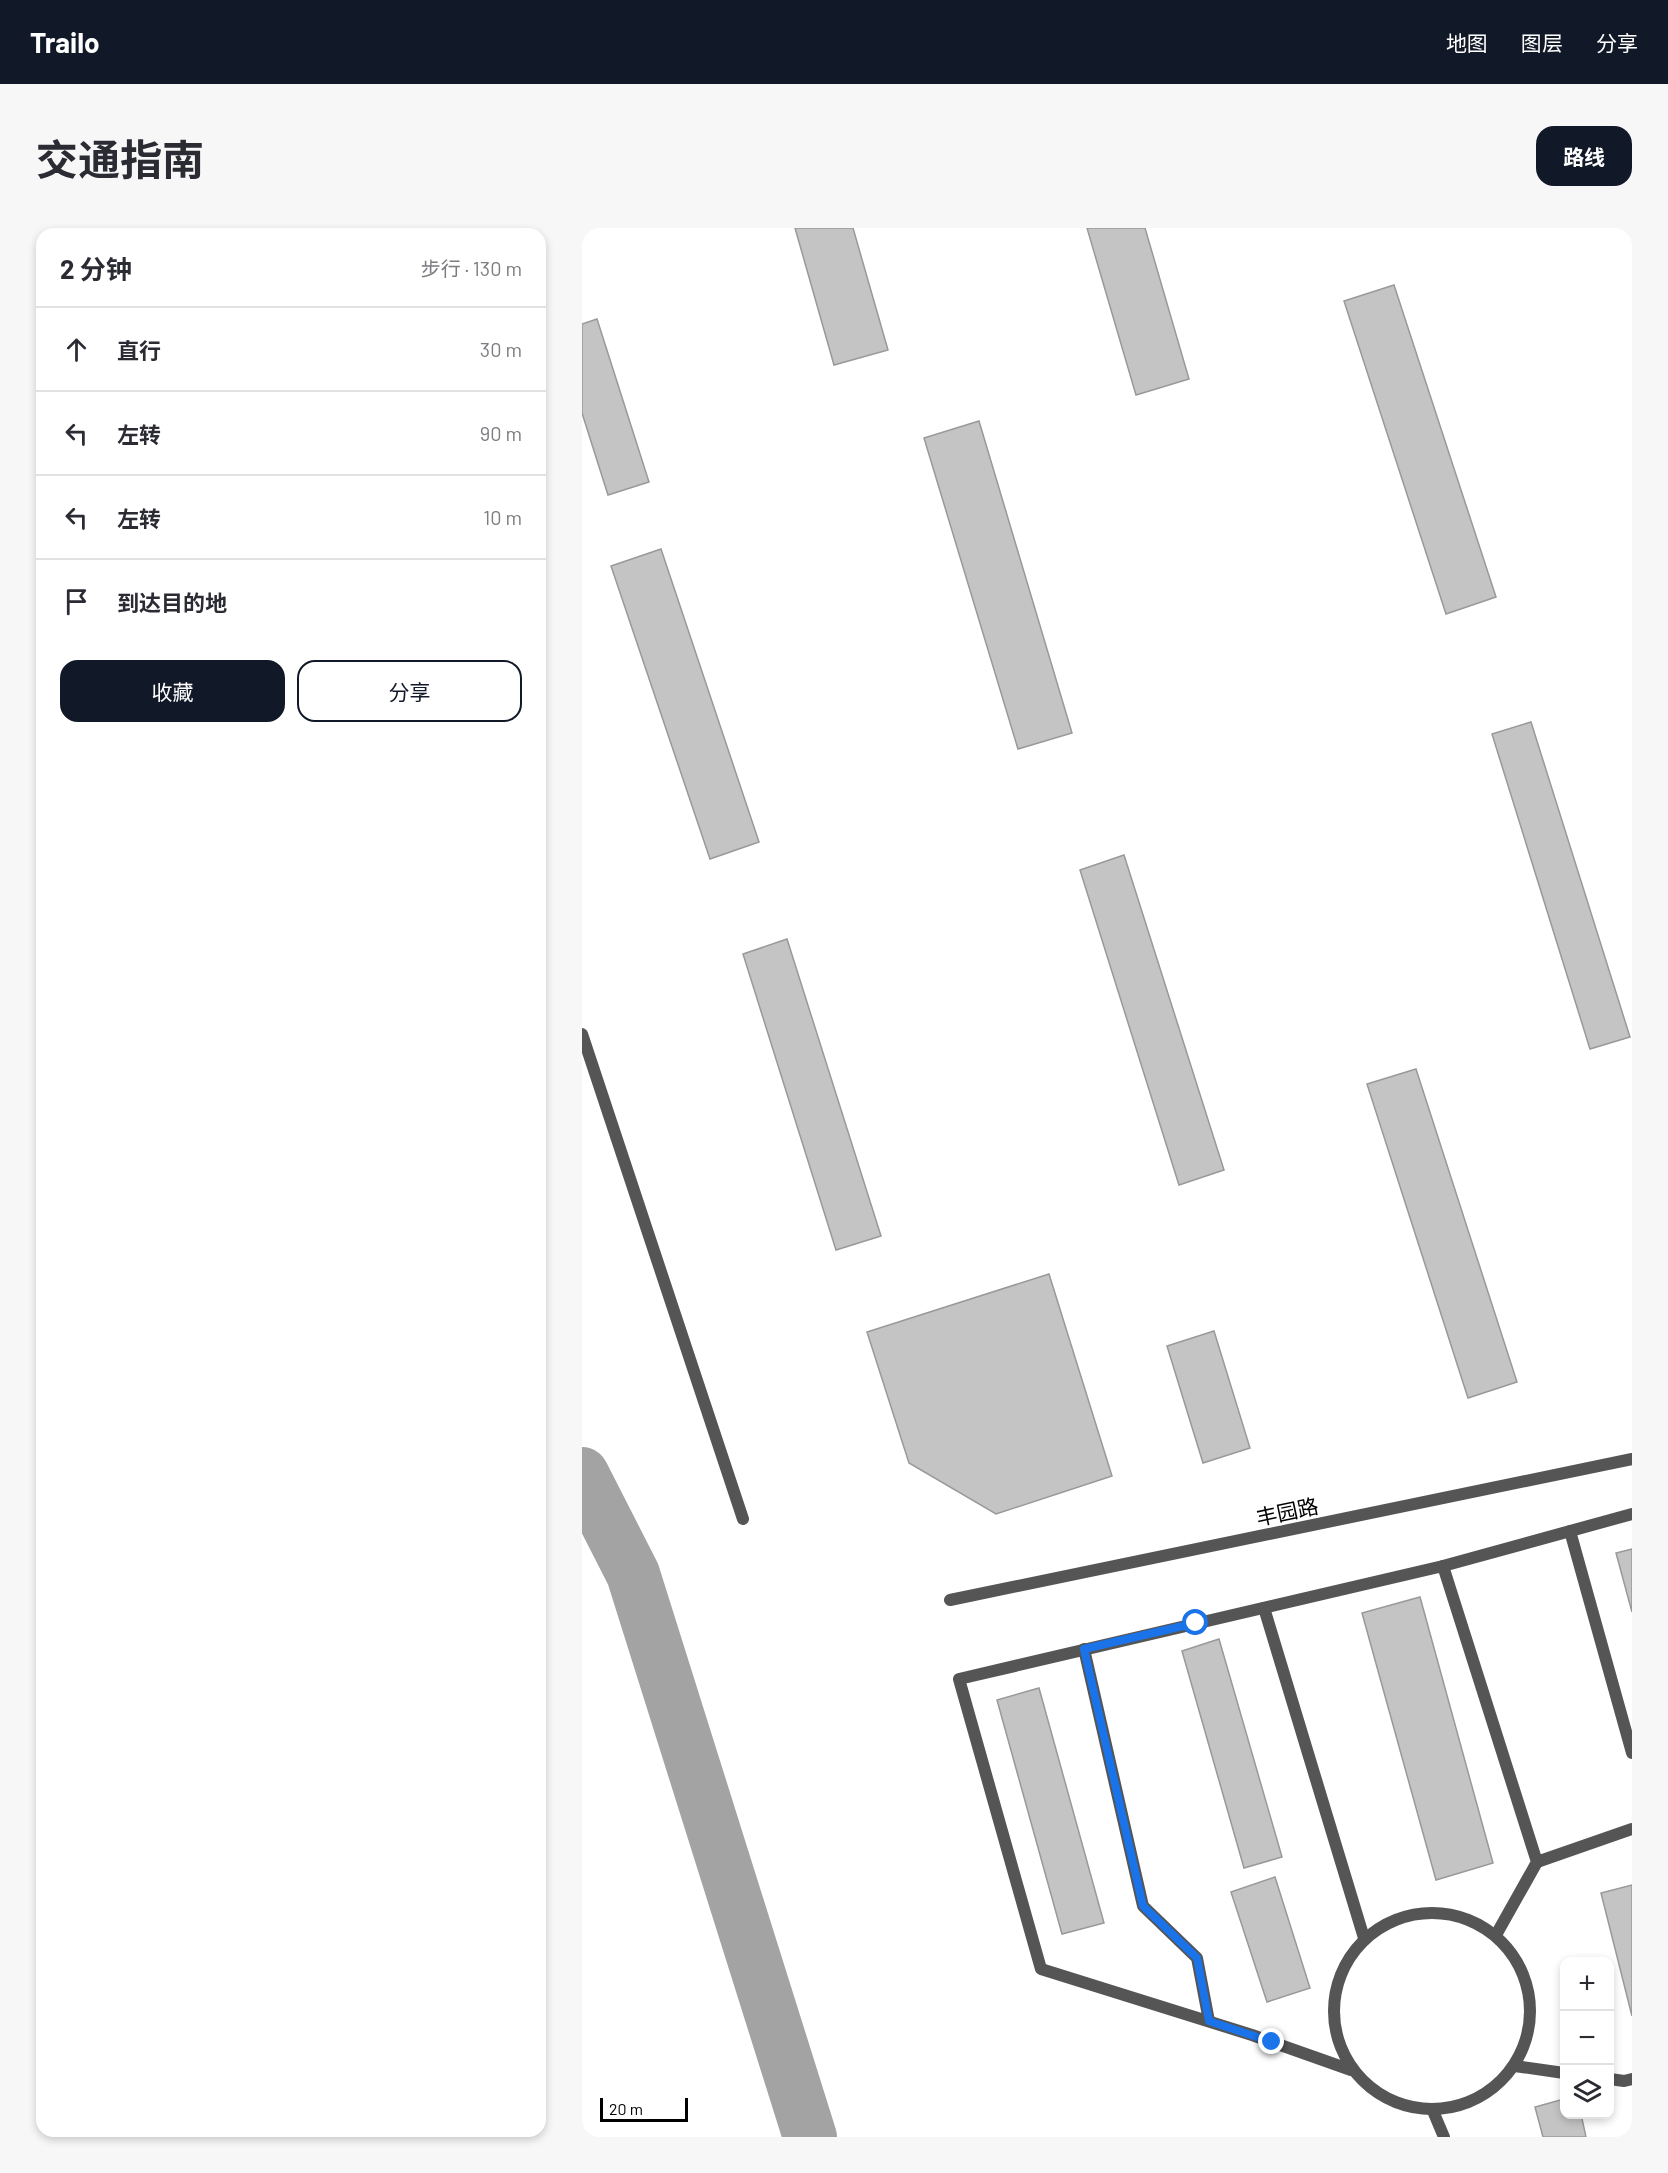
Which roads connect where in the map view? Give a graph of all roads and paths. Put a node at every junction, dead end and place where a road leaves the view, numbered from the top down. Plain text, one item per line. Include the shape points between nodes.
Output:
1 (582, 1034) edge
2 (1632, 1459) edge
3 (1632, 1514) edge
4 (743, 1519) dead end
5 (1570, 1531) junction
6 (1443, 1566) junction
7 (950, 1600) dead end
8 (1264, 1608) junction
9 (1084, 1649) junction
10 (1632, 1753) edge
11 (1632, 1829) edge
12 (1537, 1862) junction
13 (1496, 1935) junction
14 (1364, 1938) junction
15 (1209, 2021) junction
16 (1515, 2066) junction
17 (1351, 2070) junction
18 (1560, 2072) edge
19 (1632, 2079) edge
20 (1614, 2080) edge
21 (1433, 2111) junction
22 (1444, 2137) edge

1 - 4 street
2 - 7 street, 丰园路
3 - 5 street
5 - 6 street
5 - 10 street
6 - 8 street
6 - 12 street
8 - 9 street
8 - 14 street
9 - 15 street via 1143,1906 1197,1958
9 - 15 street via 959,1678 1041,1969
11 - 12 street
12 - 13 street
13 - 14 street via 1453,1914 1429,1914 1406,1915
13 - 16 street via 1524,1974 1531,2021
14 - 17 street via 1338,1978 1333,2026
15 - 17 street
16 - 18 street
16 - 21 street via 1480,2099
17 - 21 street via 1387,2101
19 - 20 street
21 - 22 street

